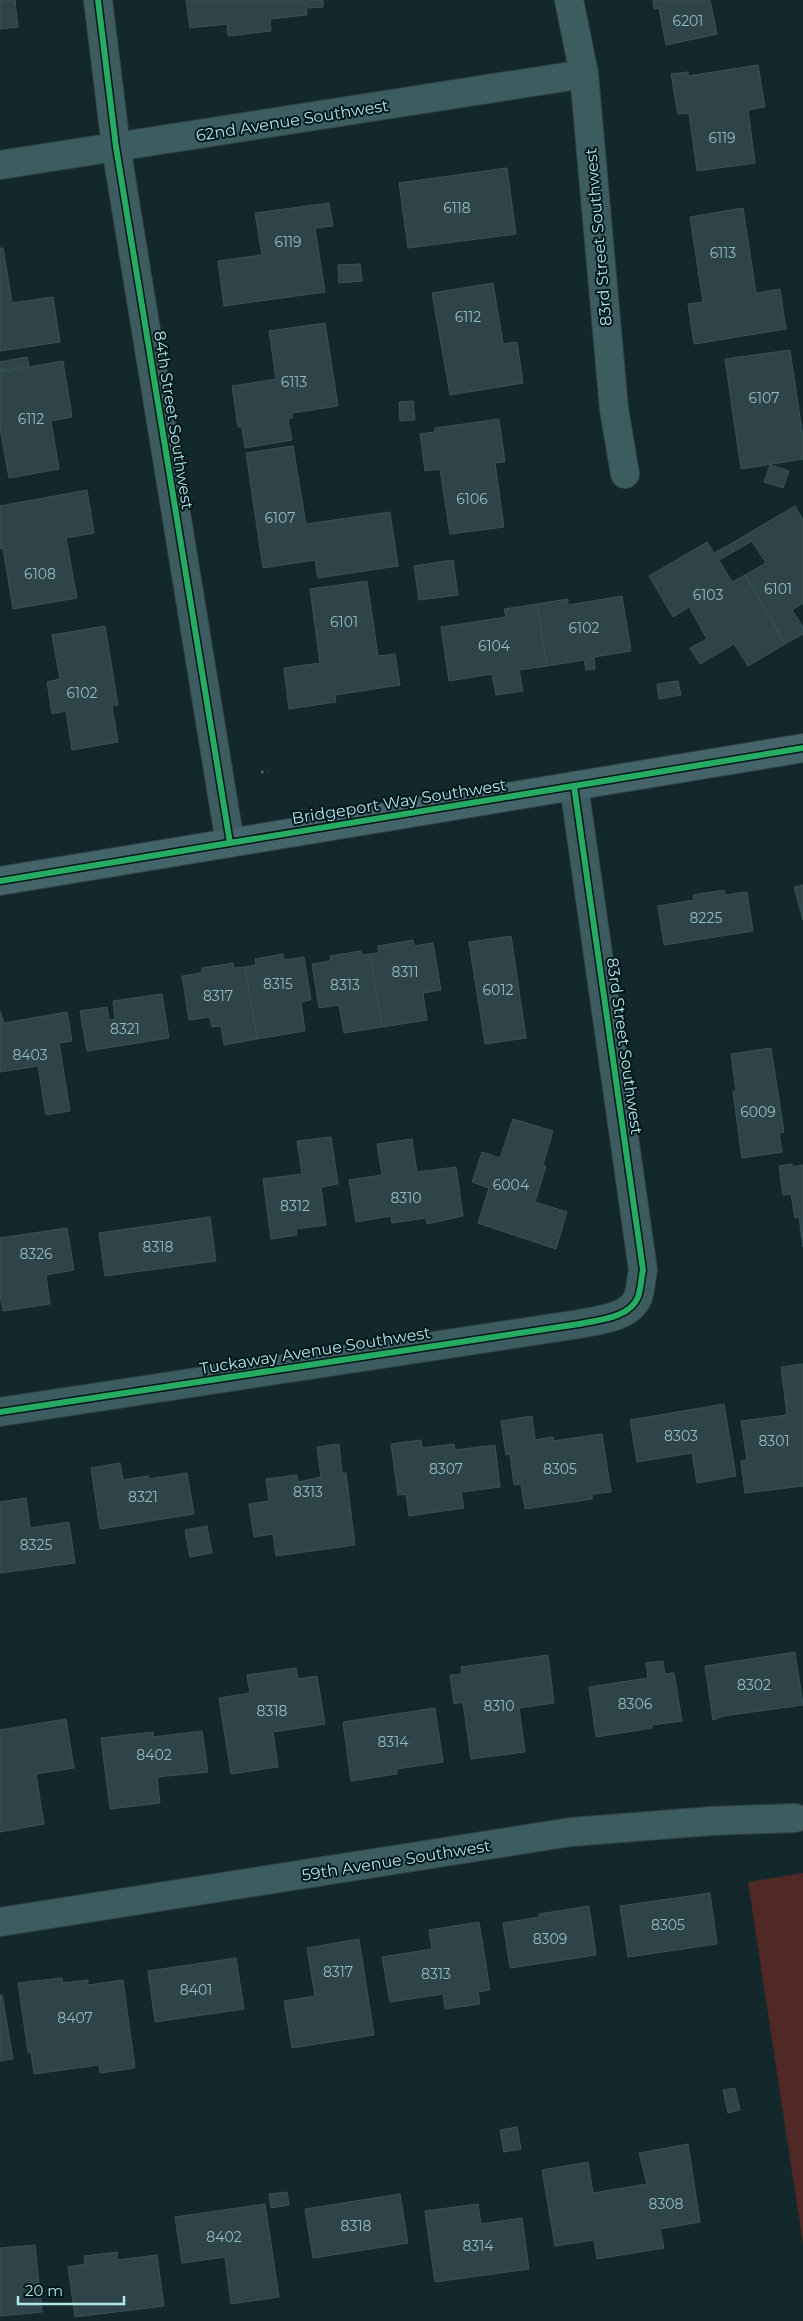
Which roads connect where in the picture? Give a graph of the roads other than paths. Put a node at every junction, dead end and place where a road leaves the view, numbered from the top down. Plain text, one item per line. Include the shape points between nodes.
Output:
1 (98, 0) edge
2 (569, 0) edge
3 (584, 74) junction
4 (116, 147) junction
5 (0, 165) edge
6 (625, 474) dead end
7 (803, 748) edge
8 (574, 786) junction
9 (230, 843) junction
10 (0, 881) edge
11 (632, 1307) joint
12 (0, 1412) edge
13 (795, 1818) dead end
14 (0, 1922) edge

1 - 4 street, 84th Street Southwest
2 - 3 street, 83rd Street Southwest
3 - 4 street, 62nd Avenue Southwest
3 - 6 street, 83rd Street Southwest via 614,409
4 - 5 street, 62nd Avenue Southwest
4 - 9 street, 84th Street Southwest
7 - 8 main road, Bridgeport Way Southwest
8 - 9 main road, Bridgeport Way Southwest
8 - 11 street, 83rd Street Southwest via 643,1270 638,1297
9 - 10 main road, Bridgeport Way Southwest
11 - 12 street, Tuckaway Avenue Southwest via 615,1316 579,1324
13 - 14 street, 59th Avenue Southwest via 571,1832

